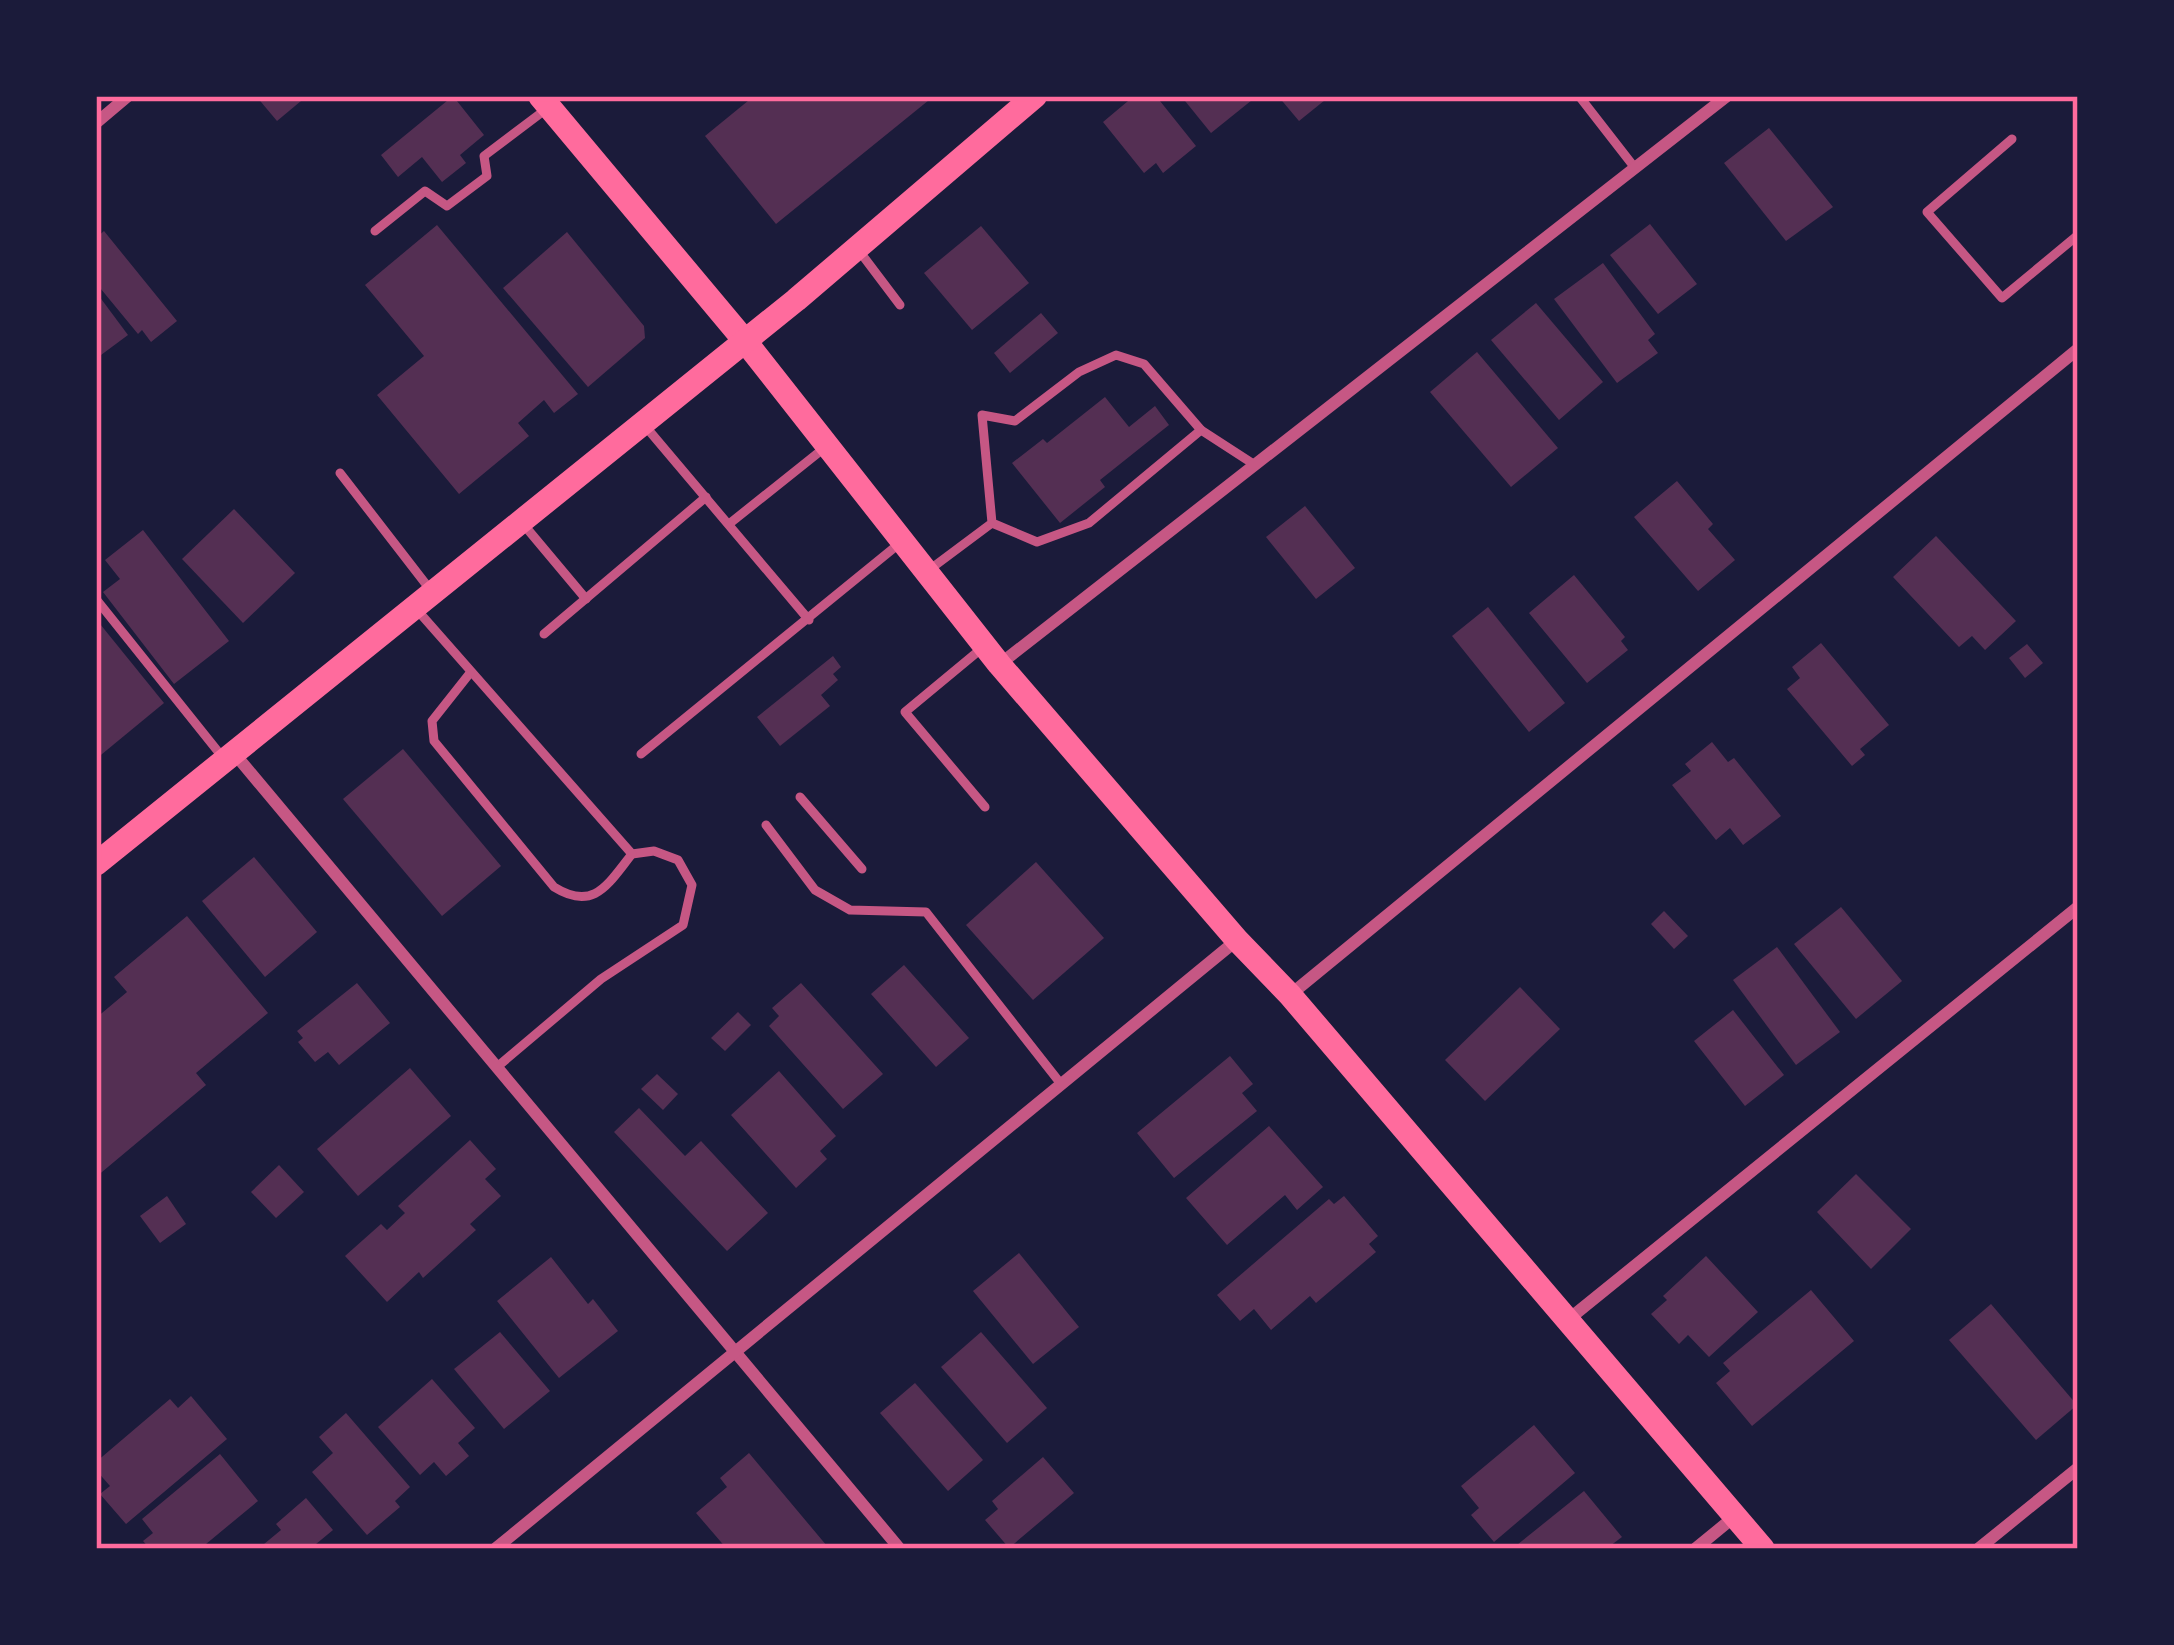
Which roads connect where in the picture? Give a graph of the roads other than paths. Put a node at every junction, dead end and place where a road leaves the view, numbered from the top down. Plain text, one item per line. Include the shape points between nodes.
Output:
1 (128, 96) edge
2 (1036, 96) edge
3 (1580, 96) edge
4 (1727, 96) edge
5 (545, 101) edge
6 (96, 123) edge
7 (2012, 139) dead end
8 (1635, 168) junction
9 (375, 231) dead end
10 (2078, 235) edge
11 (856, 247) junction
12 (900, 305) dead end
13 (745, 341) junction
14 (2078, 350) edge
15 (643, 423) junction
16 (1201, 430) junction
17 (827, 445) junction
18 (1255, 465) junction
19 (340, 473) dead end
20 (706, 497) junction
21 (520, 521) junction
22 (992, 523) junction
23 (729, 524) junction
24 (900, 543) junction
25 (926, 572) junction
26 (96, 599) edge
27 (423, 599) junction
28 (586, 599) junction
29 (809, 620) junction
30 (544, 634) dead end
31 (992, 656) junction
32 (470, 673) junction
33 (641, 754) dead end
34 (229, 756) junction
35 (800, 797) dead end
36 (985, 807) dead end
37 (766, 825) dead end
38 (632, 854) junction
39 (96, 864) edge
40 (862, 869) dead end
41 (2078, 907) edge
42 (1237, 940) junction
43 (1290, 995) junction
44 (496, 1067) junction
45 (1061, 1084) junction
46 (1569, 1318) junction
47 (735, 1352) junction
48 (2078, 1468) edge
49 (1735, 1516) junction
50 (495, 1549) edge
51 (900, 1549) edge
52 (1695, 1549) edge
53 (1763, 1549) edge
54 (1978, 1549) edge

1 - 6 street
2 - 11 main road
3 - 8 lane
4 - 8 street
5 - 9 lane via 484,156 487,176 447,206 425,191
5 - 13 main road
7 - 10 lane via 1927,212 2002,298
8 - 18 street
11 - 12 lane
11 - 13 main road
13 - 15 main road
13 - 17 main road
14 - 43 street
15 - 20 lane
15 - 21 main road
16 - 18 lane
16 - 22 lane via 1089,523 1036,542
16 - 22 lane via 1144,364 1116,355 1079,372 1015,421 982,415
17 - 23 lane
17 - 24 main road
18 - 31 street
19 - 27 lane
20 - 23 lane
20 - 28 lane
21 - 27 main road
21 - 28 lane
22 - 25 lane
23 - 29 lane
24 - 25 main road
24 - 29 lane
25 - 31 main road
26 - 34 lane
27 - 32 lane
27 - 34 main road
28 - 30 lane
29 - 33 lane
31 - 36 lane via 905,712
31 - 42 main road
32 - 38 lane
32 - 38 lane via 432,721 434,741 554,886 587,898
34 - 39 main road
34 - 44 street
35 - 40 lane
37 - 45 lane via 815,890 850,910 926,912
38 - 44 lane via 678,860 692,885 683,925 601,979
41 - 46 street
42 - 43 main road
42 - 45 street
43 - 46 main road
44 - 47 street
45 - 47 street
46 - 49 main road
47 - 50 street
47 - 51 street
48 - 54 street
49 - 52 street
49 - 53 main road

